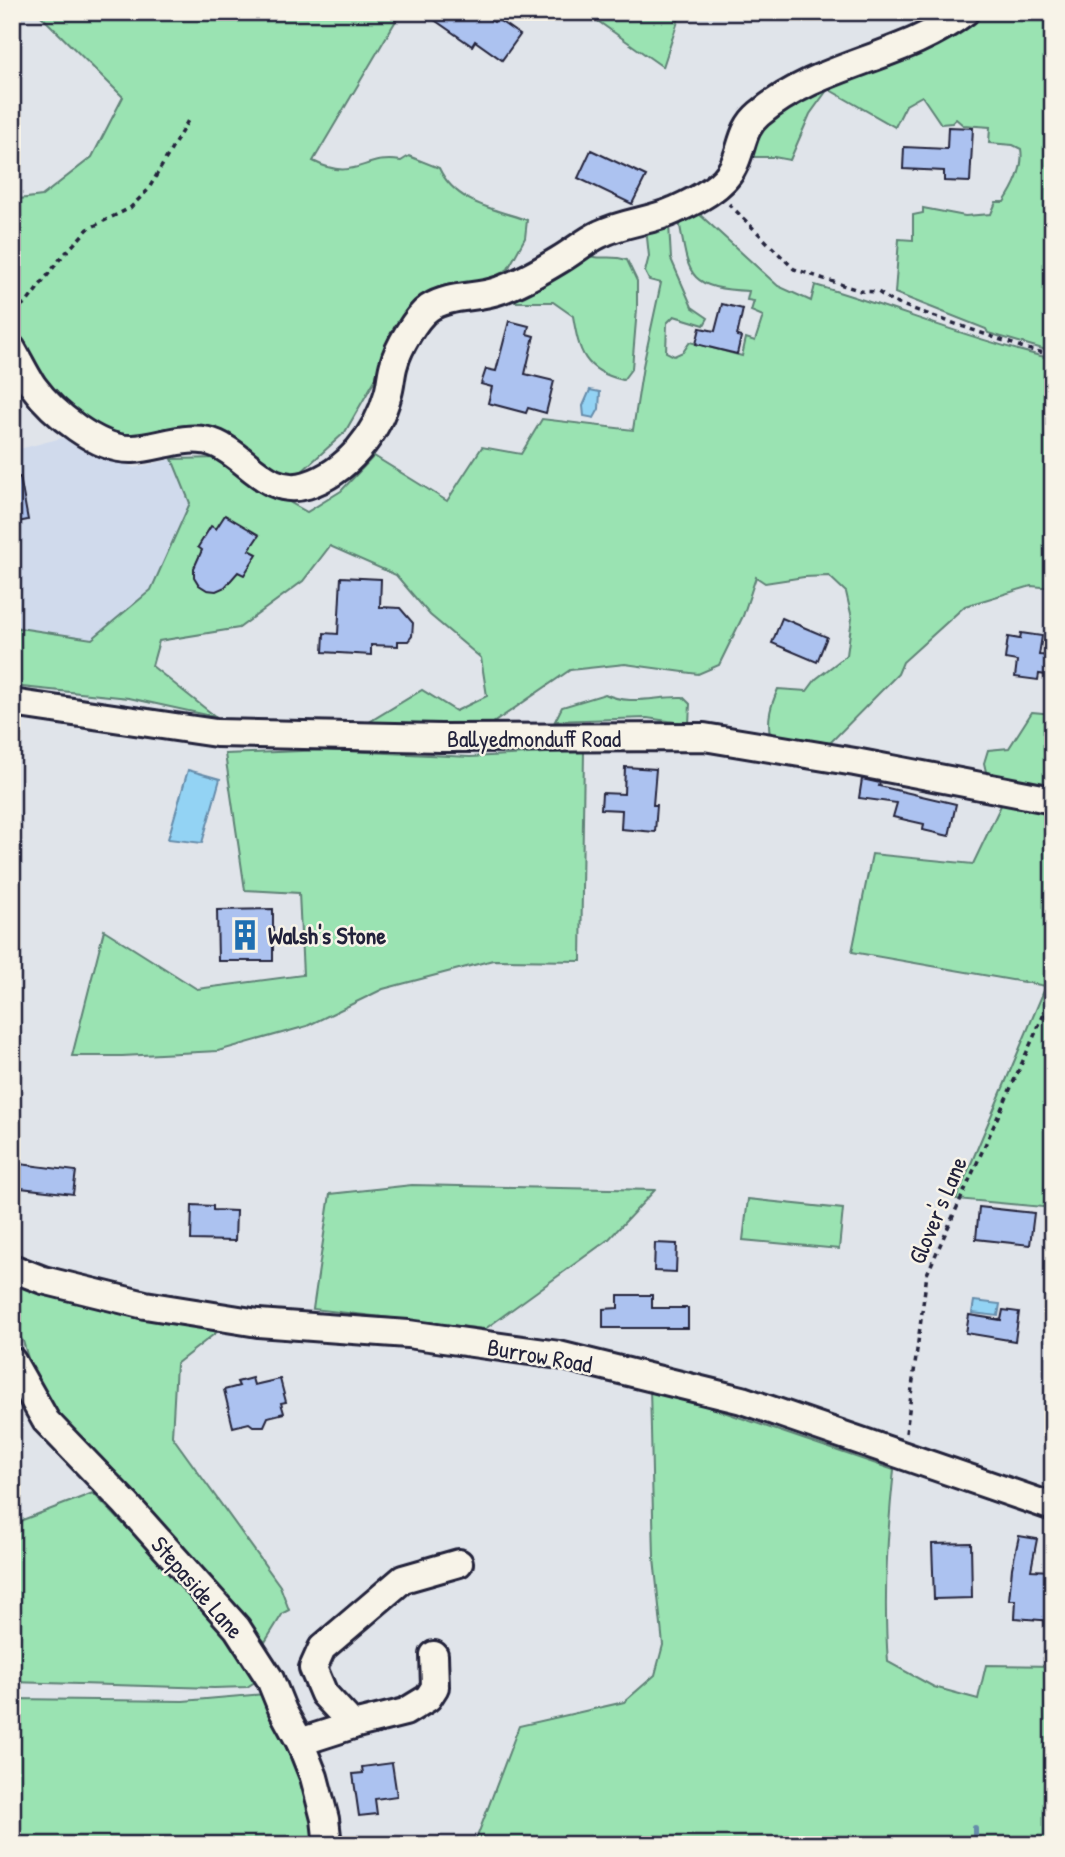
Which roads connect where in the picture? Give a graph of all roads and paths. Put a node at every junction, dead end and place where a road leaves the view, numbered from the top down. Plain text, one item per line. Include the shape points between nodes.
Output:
1 (965, 12) edge
2 (190, 117) dead end
3 (717, 185) junction
4 (12, 312) edge
5 (12, 349) edge
6 (1053, 355) edge
7 (12, 704) edge
8 (1053, 800) edge
9 (1053, 994) edge
10 (12, 1268) edge
11 (12, 1362) edge
12 (903, 1454) junction
13 (1053, 1507) edge
14 (459, 1563) dead end
15 (434, 1654) dead end
16 (354, 1725) junction
17 (300, 1742) junction
18 (328, 1845) edge

1 - 3 street via 917,41 782,95 745,130 734,166
2 - 4 path via 148,190 130,208 88,229 29,301
3 - 5 street via 674,210 597,235 560,260 498,291 451,298 432,306 421,315 394,362 388,395 372,431 348,463 302,487 283,487 264,478 208,442 175,441 132,449 94,439 41,396
3 - 6 path via 723,197 794,269 861,291 878,292 893,302
7 - 8 street, Ballyedmonduff Road via 216,733 704,737
9 - 12 path, Glover's Lane via 927,1274
10 - 12 street, Burrow Road via 145,1305 246,1321 408,1334 559,1355 742,1400
11 - 17 street, Stepaside Lane via 46,1421 237,1628 270,1679
12 - 13 street, Burrow Road
14 - 16 street via 404,1579 321,1648 313,1668 318,1681 324,1694
15 - 16 street via 435,1687 428,1698 405,1712
16 - 17 street
17 - 18 street, Stepaside Lane via 314,1777

